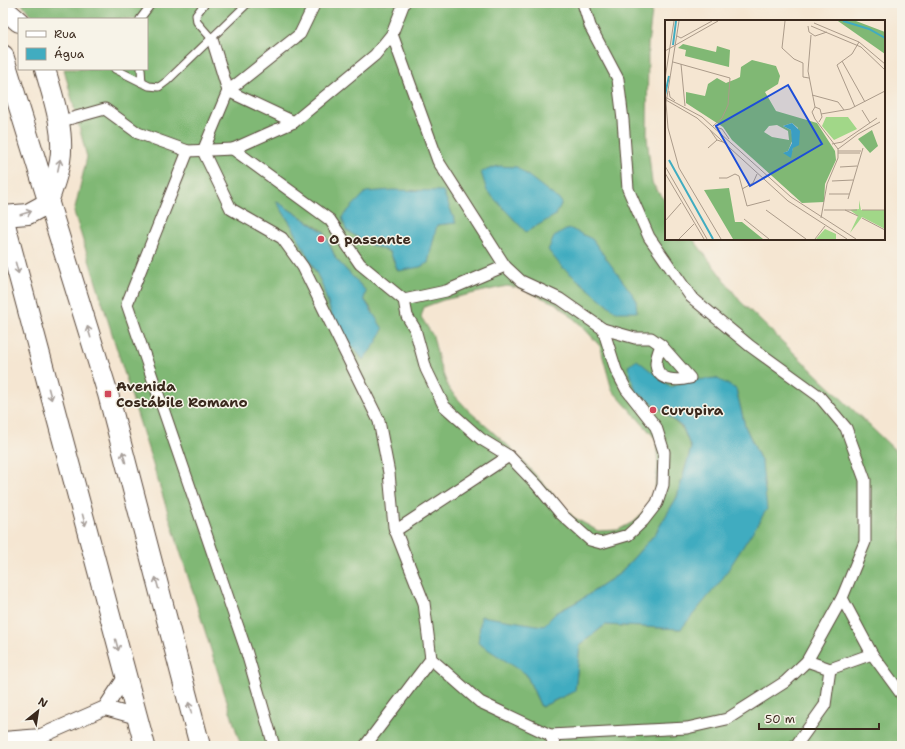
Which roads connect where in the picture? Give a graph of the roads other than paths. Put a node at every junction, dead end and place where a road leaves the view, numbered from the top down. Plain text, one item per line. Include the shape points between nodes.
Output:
1 (152, 3) edge
2 (205, 3) edge
3 (248, 3) edge
4 (315, 3) edge
5 (404, 3) edge
6 (583, 3) edge
7 (3, 8) edge
8 (141, 18) edge
9 (18, 21) edge
10 (392, 34) junction
11 (212, 39) junction
12 (3, 55) edge
13 (45, 70) edge
14 (117, 70) edge
15 (141, 70) edge
16 (142, 83) junction
17 (228, 90) junction
18 (58, 122) junction
19 (294, 122) junction
20 (233, 150) junction
21 (188, 151) junction
22 (203, 151) junction
23 (48, 203) junction
24 (3, 216) edge
25 (505, 266) junction
26 (404, 300) junction
27 (603, 329) junction
28 (661, 345) dead end
29 (509, 456) junction
30 (395, 531) junction
31 (842, 598) junction
32 (872, 654) junction
33 (431, 659) junction
34 (807, 660) junction
35 (830, 669) junction
36 (126, 676) junction
37 (902, 695) edge
38 (105, 708) junction
39 (137, 717) junction
40 (550, 735) junction
41 (3, 738) edge
42 (145, 746) edge
43 (200, 746) edge
44 (274, 746) edge
45 (365, 746) edge
46 (555, 746) edge
47 (794, 746) edge

1 - 8 lane
2 - 11 lane via 196,15 197,22
3 - 11 lane
4 - 17 street via 300,34
5 - 10 street
6 - 31 street via 590,26 618,79 628,189 649,237 691,297 750,346 819,396 846,428 865,480 865,542
7 - 9 main road
10 - 19 street via 376,55
10 - 25 street via 438,161
11 - 16 lane via 159,87
11 - 17 street
12 - 23 main road
13 - 18 main road
14 - 16 lane
15 - 16 lane
17 - 19 street
17 - 22 street
18 - 21 street via 105,109 138,133
23 -> 18 main road via 60,160
19 - 20 street
20 - 22 street
20 - 26 street via 330,220 360,264
21 - 22 street
21 - 44 street via 127,304 246,650
22 - 30 street via 231,208 282,238 303,267 379,421 390,473
24 -> 23 main road via 28,214
43 -> 23 main road via 108,394
24 -> 36 main road
25 - 26 street via 446,291
25 - 27 street via 521,281 560,299
26 - 29 street via 407,316 415,329 426,369 444,406 481,439
27 - 28 street via 635,338 651,338
27 - 29 street via 616,370 626,389 656,427 664,452 663,485 656,503 643,521 628,535 601,543 590,540 561,514 538,485
29 - 30 street
30 - 33 street via 424,604
31 - 32 street
31 - 34 street
32 - 35 street
32 - 37 street
33 - 40 street via 480,702
33 - 45 street
34 - 35 street
34 - 40 street via 785,682 727,719 687,728
35 - 47 street via 825,705
36 - 38 street
36 - 39 main road
38 - 39 street
38 - 41 street via 41,736
39 - 42 main road
40 - 46 street

